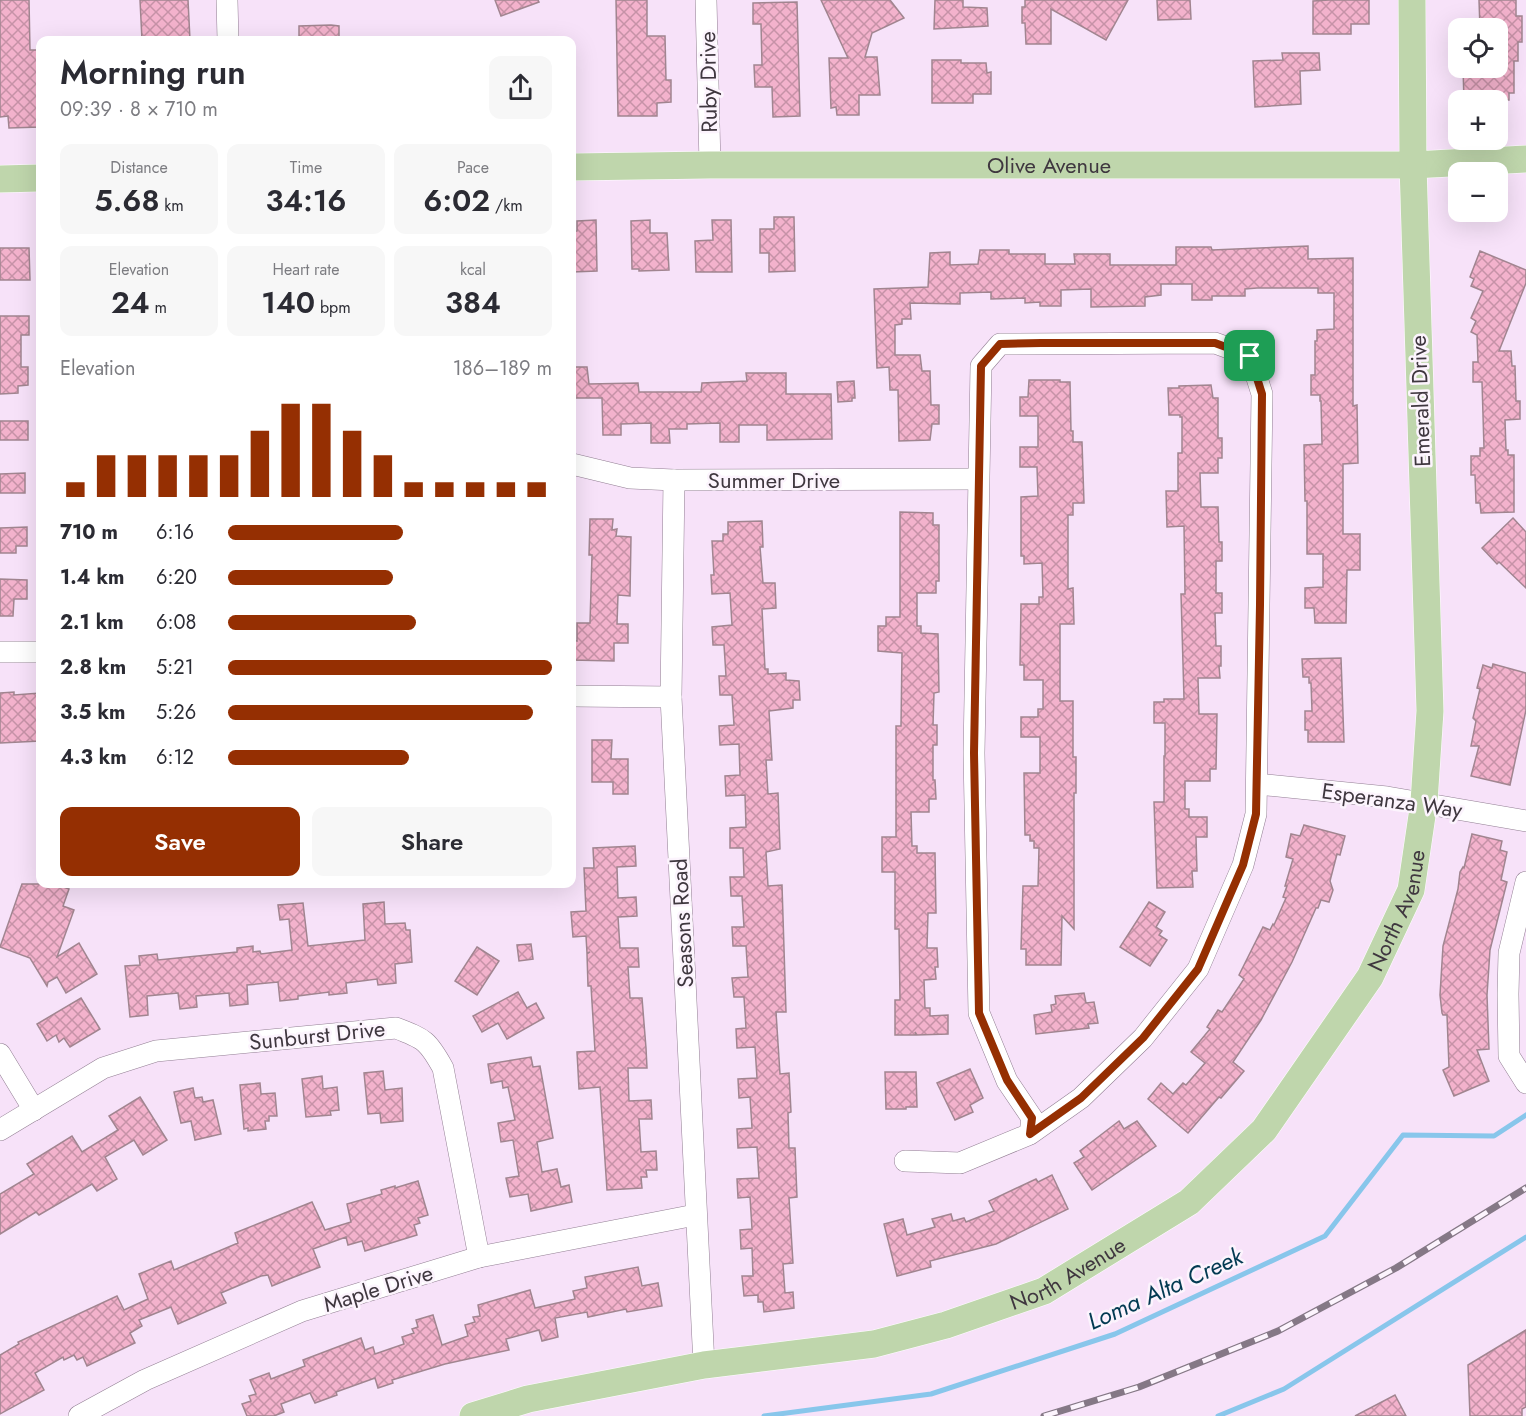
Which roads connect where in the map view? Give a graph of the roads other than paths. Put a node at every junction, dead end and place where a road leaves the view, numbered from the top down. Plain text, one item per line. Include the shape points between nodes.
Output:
1 (227, 0) edge
2 (706, 0) edge
3 (1412, 0) edge
4 (228, 36) edge
5 (1526, 159) edge
6 (710, 165) junction
7 (1413, 165) junction
8 (576, 168) edge
9 (36, 178) edge
10 (0, 179) edge
11 (576, 465) edge
12 (978, 479) junction
13 (674, 480) junction
14 (0, 652) edge
15 (36, 652) edge
16 (576, 696) edge
17 (671, 697) junction
18 (1257, 784) junction
19 (1424, 802) junction
20 (1526, 821) edge
21 (1526, 882) edge
22 (0, 1054) edge
23 (1526, 1083) edge
24 (34, 1110) junction
25 (0, 1130) edge
26 (1030, 1134) junction
27 (905, 1161) dead end
28 (695, 1215) junction
29 (479, 1257) junction
30 (704, 1365) junction
31 (79, 1416) edge
32 (473, 1416) edge

1 - 4 street
2 - 6 street, Ruby Drive
3 - 7 main road, Emerald Drive
5 - 7 main road, Olive Avenue
6 - 7 main road, Olive Avenue
6 - 8 main road, Olive Avenue
7 - 19 main road, Emerald Drive via 1430,711
9 - 10 main road
11 - 13 street, Summer Drive via 630,478
12 - 13 street, Summer Drive
12 - 18 street via 981,366 1000,344 1215,343 1250,356 1262,394
12 - 26 street via 974,753 979,1013 1007,1080 1032,1118
13 - 17 street, Seasons Road
14 - 15 street
16 - 17 street
17 - 28 street, Seasons Road
18 - 19 street, Esperanza Way
18 - 26 street via 1256,814 1243,865 1198,969 1143,1038 1081,1098
19 - 20 street, Esperanza Way
19 - 30 main road, North Avenue via 1411,890 1370,977 1264,1130 1189,1202 1044,1291 946,1325 874,1344
21 - 23 street via 1509,953 1508,994 1509,1056
22 - 24 street
24 - 25 street, Sunburst Drive
24 - 29 street, Sunburst Drive via 103,1068 156,1051 396,1028 425,1041 443,1068
26 - 27 street via 960,1163
28 - 29 street, Maple Drive
28 - 30 street, Seasons Road
29 - 31 street, Maple Drive via 302,1311 145,1380
30 - 32 main road, North Avenue via 528,1399

